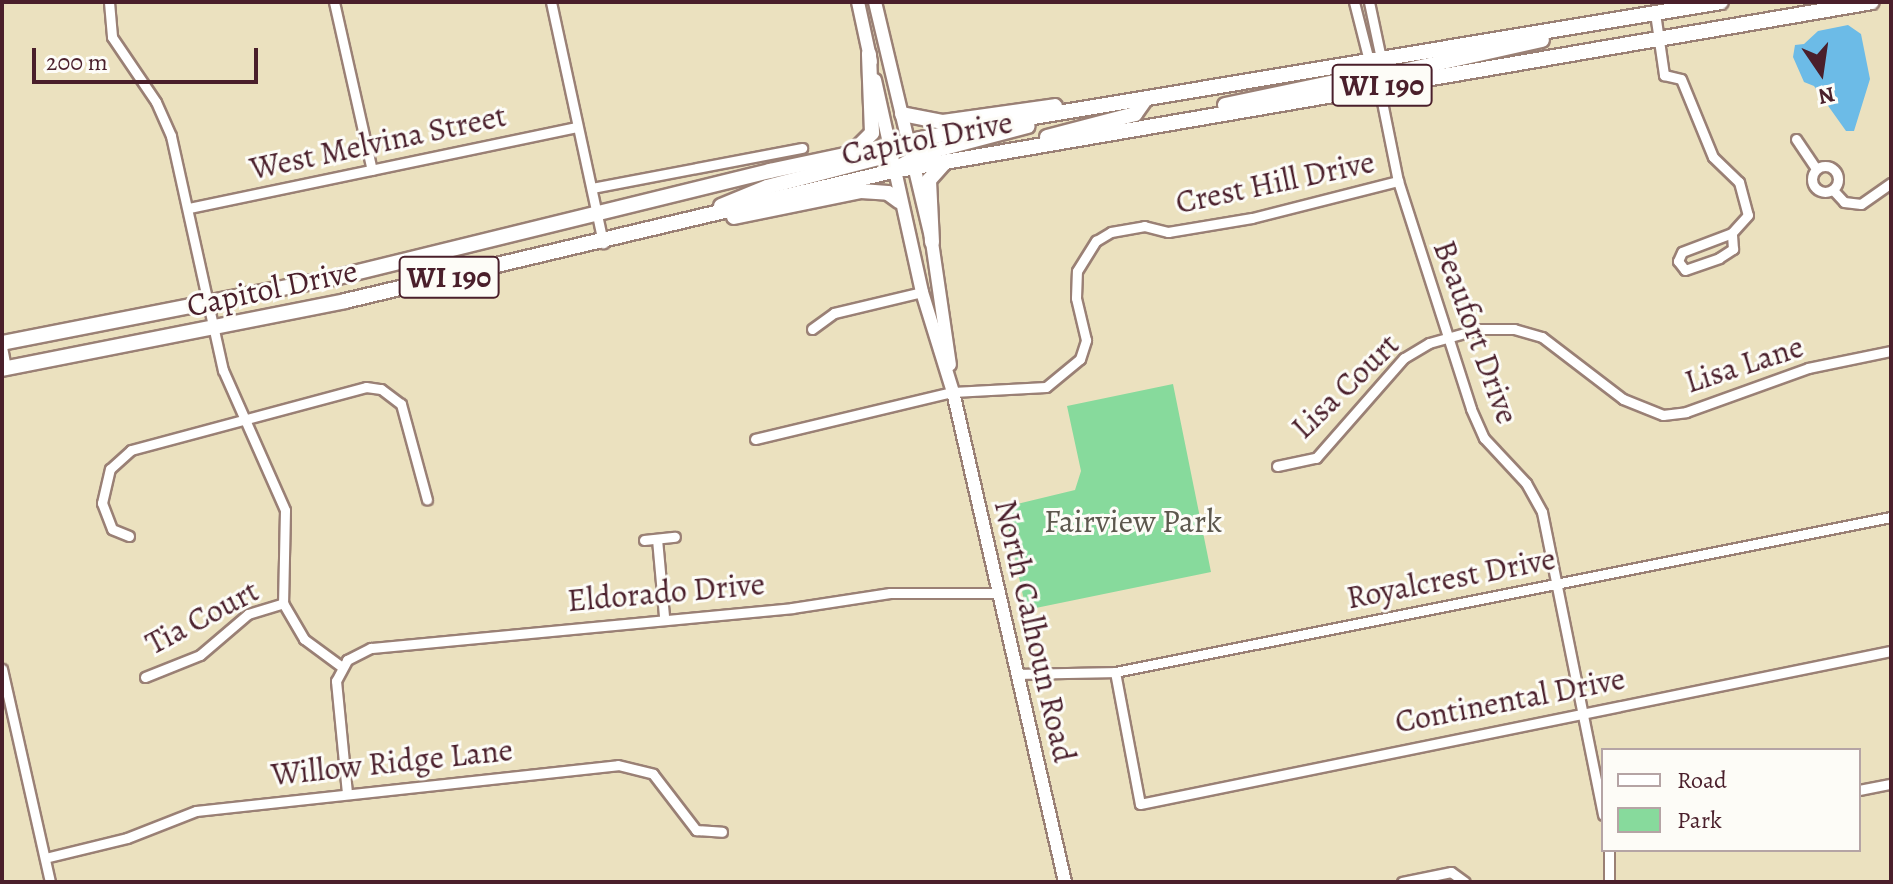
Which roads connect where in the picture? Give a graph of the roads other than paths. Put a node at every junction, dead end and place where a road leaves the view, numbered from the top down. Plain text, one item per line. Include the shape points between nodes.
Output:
1 (109, 2) edge
2 (334, 2) edge
3 (551, 2) edge
4 (858, 2) edge
5 (875, 2) edge
6 (1354, 2) edge
7 (1369, 2) edge
8 (1721, 2) edge
9 (1842, 2) edge
10 (1872, 2) edge
11 (1655, 13) junction
12 (1803, 14) junction
13 (1659, 41) junction
14 (869, 54) junction
15 (1377, 71) junction
16 (1146, 98) junction
17 (1103, 105) junction
18 (1074, 110) junction
19 (902, 114) junction
20 (577, 127) junction
21 (1796, 139) dead end
22 (908, 141) junction
23 (802, 148) dead end
24 (1021, 148) junction
25 (889, 150) junction
26 (846, 154) junction
27 (946, 161) junction
28 (913, 162) junction
29 (1816, 169) junction
30 (372, 170) junction
31 (893, 171) junction
32 (1398, 181) junction
33 (1891, 183) edge
34 (592, 188) junction
35 (1833, 190) junction
36 (899, 201) junction
37 (189, 208) junction
38 (596, 214) junction
39 (699, 217) junction
40 (643, 233) junction
41 (1732, 233) junction
42 (932, 242) junction
43 (603, 243) junction
44 (922, 292) junction
45 (208, 305) junction
46 (213, 329) junction
47 (812, 329) dead end
48 (1447, 338) junction
49 (2, 345) edge
50 (1891, 351) edge
51 (4, 368) edge
52 (953, 392) junction
53 (244, 418) junction
54 (755, 439) dead end
55 (1277, 466) dead end
56 (427, 500) dead end
57 (1891, 517) edge
58 (129, 536) dead end
59 (675, 537) dead end
60 (657, 539) junction
61 (644, 540) dead end
62 (1556, 584) junction
63 (1000, 593) junction
64 (283, 603) junction
65 (664, 616) junction
66 (1891, 651) edge
67 (342, 667) junction
68 (2, 669) edge
69 (1115, 672) junction
70 (1019, 674) junction
71 (145, 677) dead end
72 (1582, 713) junction
73 (1891, 784) edge
74 (1861, 790) edge
75 (347, 793) junction
76 (1601, 805) edge
77 (722, 832) dead end
78 (1609, 852) edge
79 (45, 858) junction
80 (50, 882) edge
81 (1065, 882) edge
82 (1402, 882) edge
83 (1465, 882) edge
84 (1609, 882) edge

1 - 37 street via 112,37 165,119
2 - 30 street
3 - 20 street
4 - 14 street, North Calhoun Road
5 - 19 street, North Calhoun Road
6 - 15 street
7 - 15 street
8 - 11 main road
9 - 12 main road
10 - 12 main road, Capitol Drive / WI 190
11 - 13 street
11 - 15 main road via 1468,59
12 - 13 main road, Capitol Drive / WI 190
13 - 15 main road, Capitol Drive / WI 190
13 - 41 street via 1664,75 1681,79 1713,157 1739,182 1748,215
14 - 25 street, North Calhoun Road
14 - 26 main road via 872,133
15 - 16 main road, Capitol Drive / WI 190
15 - 24 main road, Capitol Drive via 1286,89 1167,123
15 - 32 street, Beaufort Drive
16 - 17 main road, Capitol Drive / WI 190
16 - 24 main road via 1135,114 1068,129
17 - 18 main road, Capitol Drive / WI 190
17 - 19 main road via 1031,107 943,122
18 - 22 main road, Capitol Drive / WI 190
18 - 28 main road
19 - 22 street, North Calhoun Road
20 - 30 street, West Melvina Street
20 - 34 street
21 - 29 street
22 - 25 main road
22 - 28 street, North Calhoun Road
23 - 34 street
24 - 27 main road, Capitol Drive
25 - 26 main road, Capitol Drive / WI 190
25 - 31 street, North Calhoun Road
25 - 39 main road via 767,187
26 - 38 main road, Capitol Drive / WI 190
27 - 28 main road, Capitol Drive
27 - 42 main road via 929,180
28 - 31 main road
28 - 42 street, North Calhoun Road
29 - 35 street via 1813,186 1824,193
29 - 35 street via 1835,171
30 - 37 street, West Melvina Street
31 - 36 street, North Calhoun Road
31 - 39 main road, Capitol Drive / WI 190
32 - 48 street, Beaufort Drive
32 - 52 street, Crest Hill Drive via 1252,218 1168,232 1144,226 1111,232 1096,241 1077,271 1076,298 1086,340 1075,368 1060,381 1029,391 996,387
33 - 35 street via 1861,204 1844,202
34 - 38 street
36 - 40 main road via 888,193 861,191
36 - 44 street, North Calhoun Road
37 - 45 street
38 - 43 street
38 - 45 main road, Capitol Drive / WI 190
39 - 40 main road, Capitol Drive / WI 190
40 - 43 main road, Capitol Drive / WI 190
41 - 41 street via 1682,252 1678,261 1685,270 1719,258 1733,249
42 - 52 street, North Calhoun Road
43 - 46 main road, Capitol Drive / WI 190
44 - 47 street via 834,313
44 - 52 street, North Calhoun Road
45 - 46 street
45 - 49 main road, Capitol Drive / WI 190
46 - 51 main road, Capitol Drive / WI 190
46 - 53 street
48 - 50 street, Lisa Lane via 1479,329 1514,329 1542,337 1623,399 1663,415 1686,412 1808,368
48 - 55 street, Lisa Court via 1392,367 1316,458
48 - 62 street, Beaufort Drive via 1484,438 1536,496
49 - 51 street
52 - 54 street, Crest Hill Drive
52 - 63 street, North Calhoun Road
53 - 56 street via 351,390 381,389 401,404
53 - 58 street via 141,445 116,462 103,486 103,511 112,529
53 - 64 street via 285,510
57 - 62 street, Royalcrest Drive
59 - 60 street
60 - 61 street
60 - 65 street
62 - 69 street, Royalcrest Drive
62 - 72 street, Beaufort Drive
63 - 65 street, Eldorado Drive via 890,593 792,608
63 - 70 street, North Calhoun Road
64 - 67 street via 304,639
64 - 71 street, Tia Court via 248,614 200,655
65 - 67 street, Eldorado Drive via 381,646 362,651
66 - 72 street, Continental Drive
67 - 75 street via 336,698
68 - 79 street
69 - 70 street, Royalcrest Drive
69 - 72 street, Continental Drive via 1140,804
70 - 81 street, North Calhoun Road
72 - 76 street, Beaufort Drive
73 - 74 street
75 - 77 street, Willow Ridge Lane via 635,766 663,783 688,824 706,834
75 - 79 street, Willow Ridge Lane via 196,811 127,838
78 - 84 street
79 - 80 street
82 - 83 street via 1459,872

